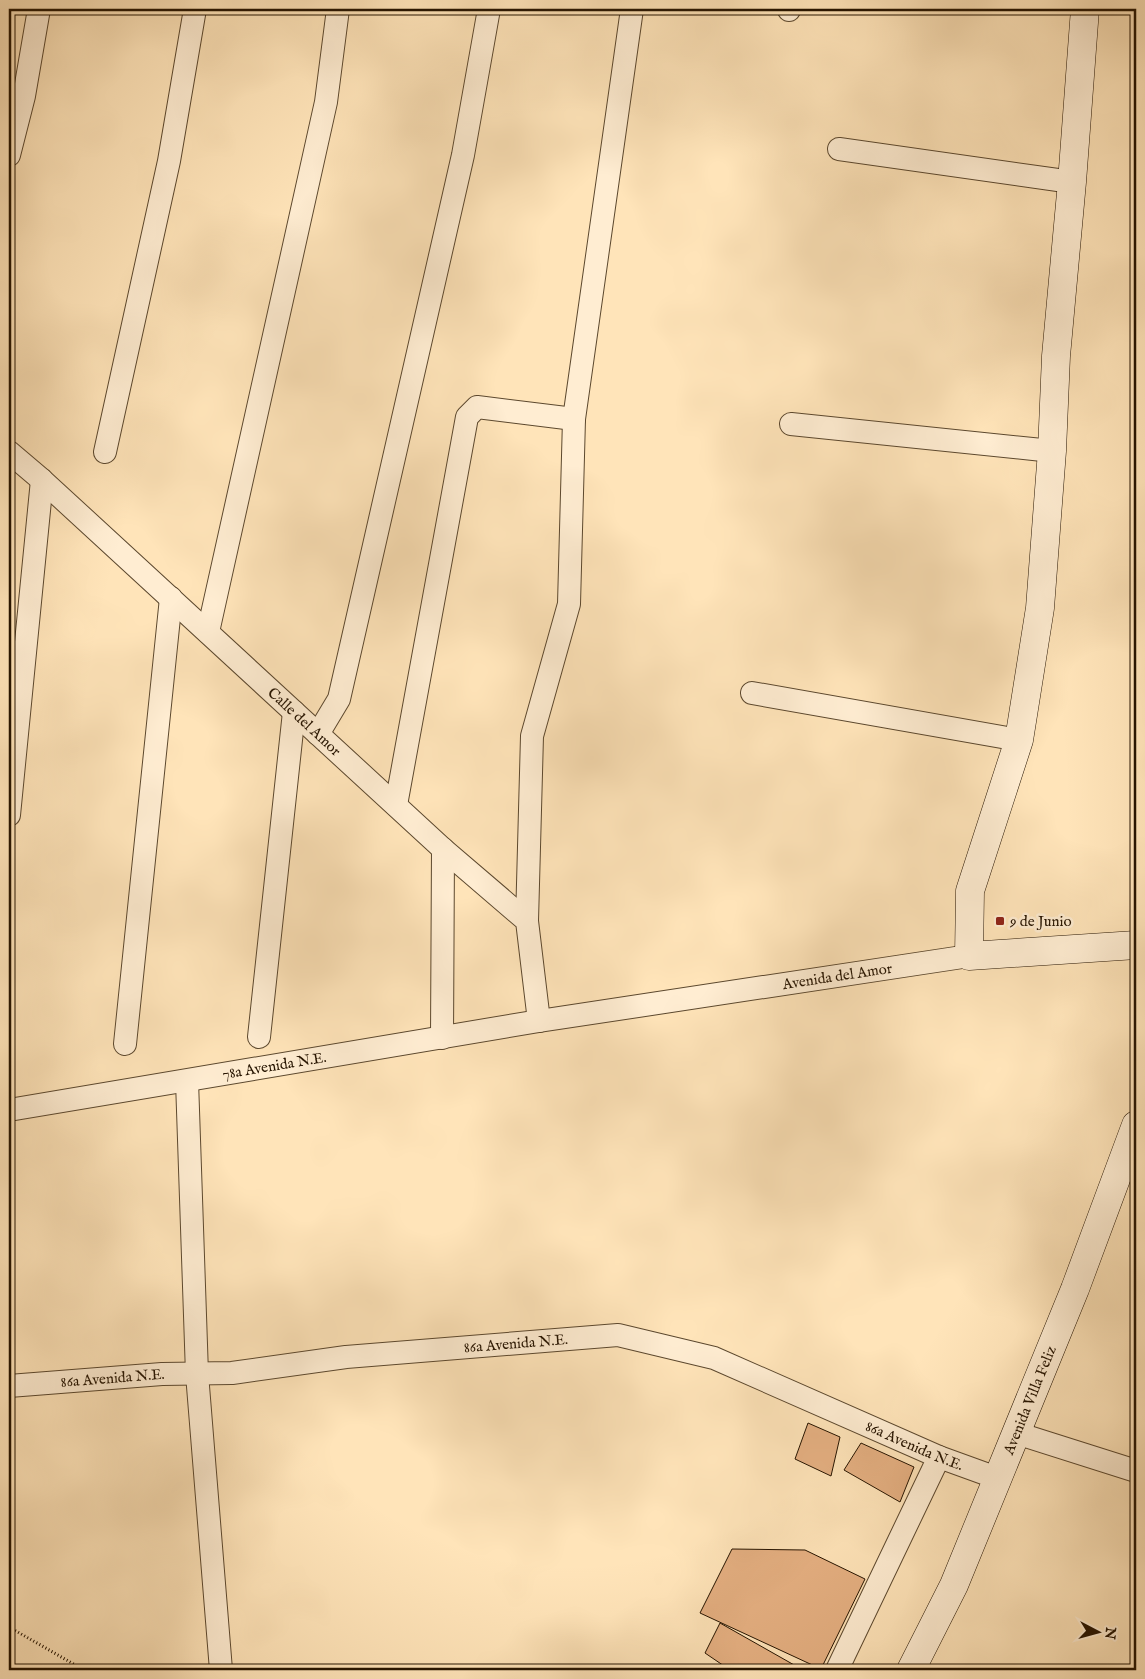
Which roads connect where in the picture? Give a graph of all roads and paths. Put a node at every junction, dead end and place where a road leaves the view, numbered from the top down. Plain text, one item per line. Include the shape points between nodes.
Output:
1 (40, 9) edge
2 (195, 9) edge
3 (338, 9) edge
4 (489, 9) edge
5 (632, 9) edge
6 (1085, 9) edge
7 (839, 149) dead end
8 (9, 155) edge
9 (1072, 182) junction
10 (574, 419) junction
11 (791, 424) dead end
12 (1052, 451) junction
13 (9, 452) edge
14 (105, 452) dead end
15 (42, 480) junction
16 (171, 598) junction
17 (208, 632) junction
18 (752, 693) dead end
19 (294, 712) junction
20 (318, 734) junction
21 (1019, 740) junction
22 (396, 805) junction
23 (9, 815) edge
24 (443, 849) junction
25 (527, 921) junction
26 (1136, 945) edge
27 (969, 956) junction
28 (539, 1021) junction
29 (259, 1037) dead end
30 (442, 1038) junction
31 (125, 1044) dead end
32 (187, 1081) junction
33 (9, 1110) edge
34 (1136, 1125) edge
35 (197, 1374) junction
36 (9, 1386) edge
37 (1016, 1433) junction
38 (939, 1457) junction
39 (1136, 1471) edge
40 (997, 1478) junction
41 (9, 1627) edge
42 (84, 1670) edge
43 (221, 1670) edge
44 (837, 1670) edge
45 (912, 1670) edge

1 - 8 street
2 - 14 street via 169,161
3 - 17 street via 326,102
4 - 20 street via 463,155 339,698
5 - 10 street
6 - 9 street
7 - 9 street
9 - 12 street via 1056,356
10 - 22 street via 477,407 467,417
10 - 25 street via 570,604 532,736
11 - 12 street
12 - 21 street via 1040,608
13 - 15 street, Calle del Amor
15 - 16 street, Calle del Amor
15 - 23 street
16 - 17 street, Calle del Amor
16 - 31 street
17 - 19 street, Calle del Amor
18 - 21 street
19 - 20 street, Calle del Amor
19 - 29 street
20 - 22 street, Calle del Amor
21 - 27 street via 970,891
22 - 24 street, Calle del Amor
24 - 25 street, Calle del Amor
24 - 30 street
25 - 28 street
26 - 27 street, Avenida del Amor
27 - 28 street, Avenida del Amor
28 - 30 street, 78a Avenida N.E.
30 - 32 street, 78a Avenida N.E.
32 - 33 street, 78a Avenida N.E.
32 - 35 street
34 - 37 street, Avenida Villa Feliz via 1075,1289
35 - 36 street, 86a Avenida N.E.
35 - 38 street, 86a Avenida N.E. via 232,1373 346,1357 618,1335 714,1358
35 - 43 street
37 - 39 street
37 - 40 street, Avenida Villa Feliz
38 - 40 street, 86a Avenida N.E.
38 - 44 street
40 - 45 street, Avenida Villa Feliz via 954,1585
41 - 42 path

